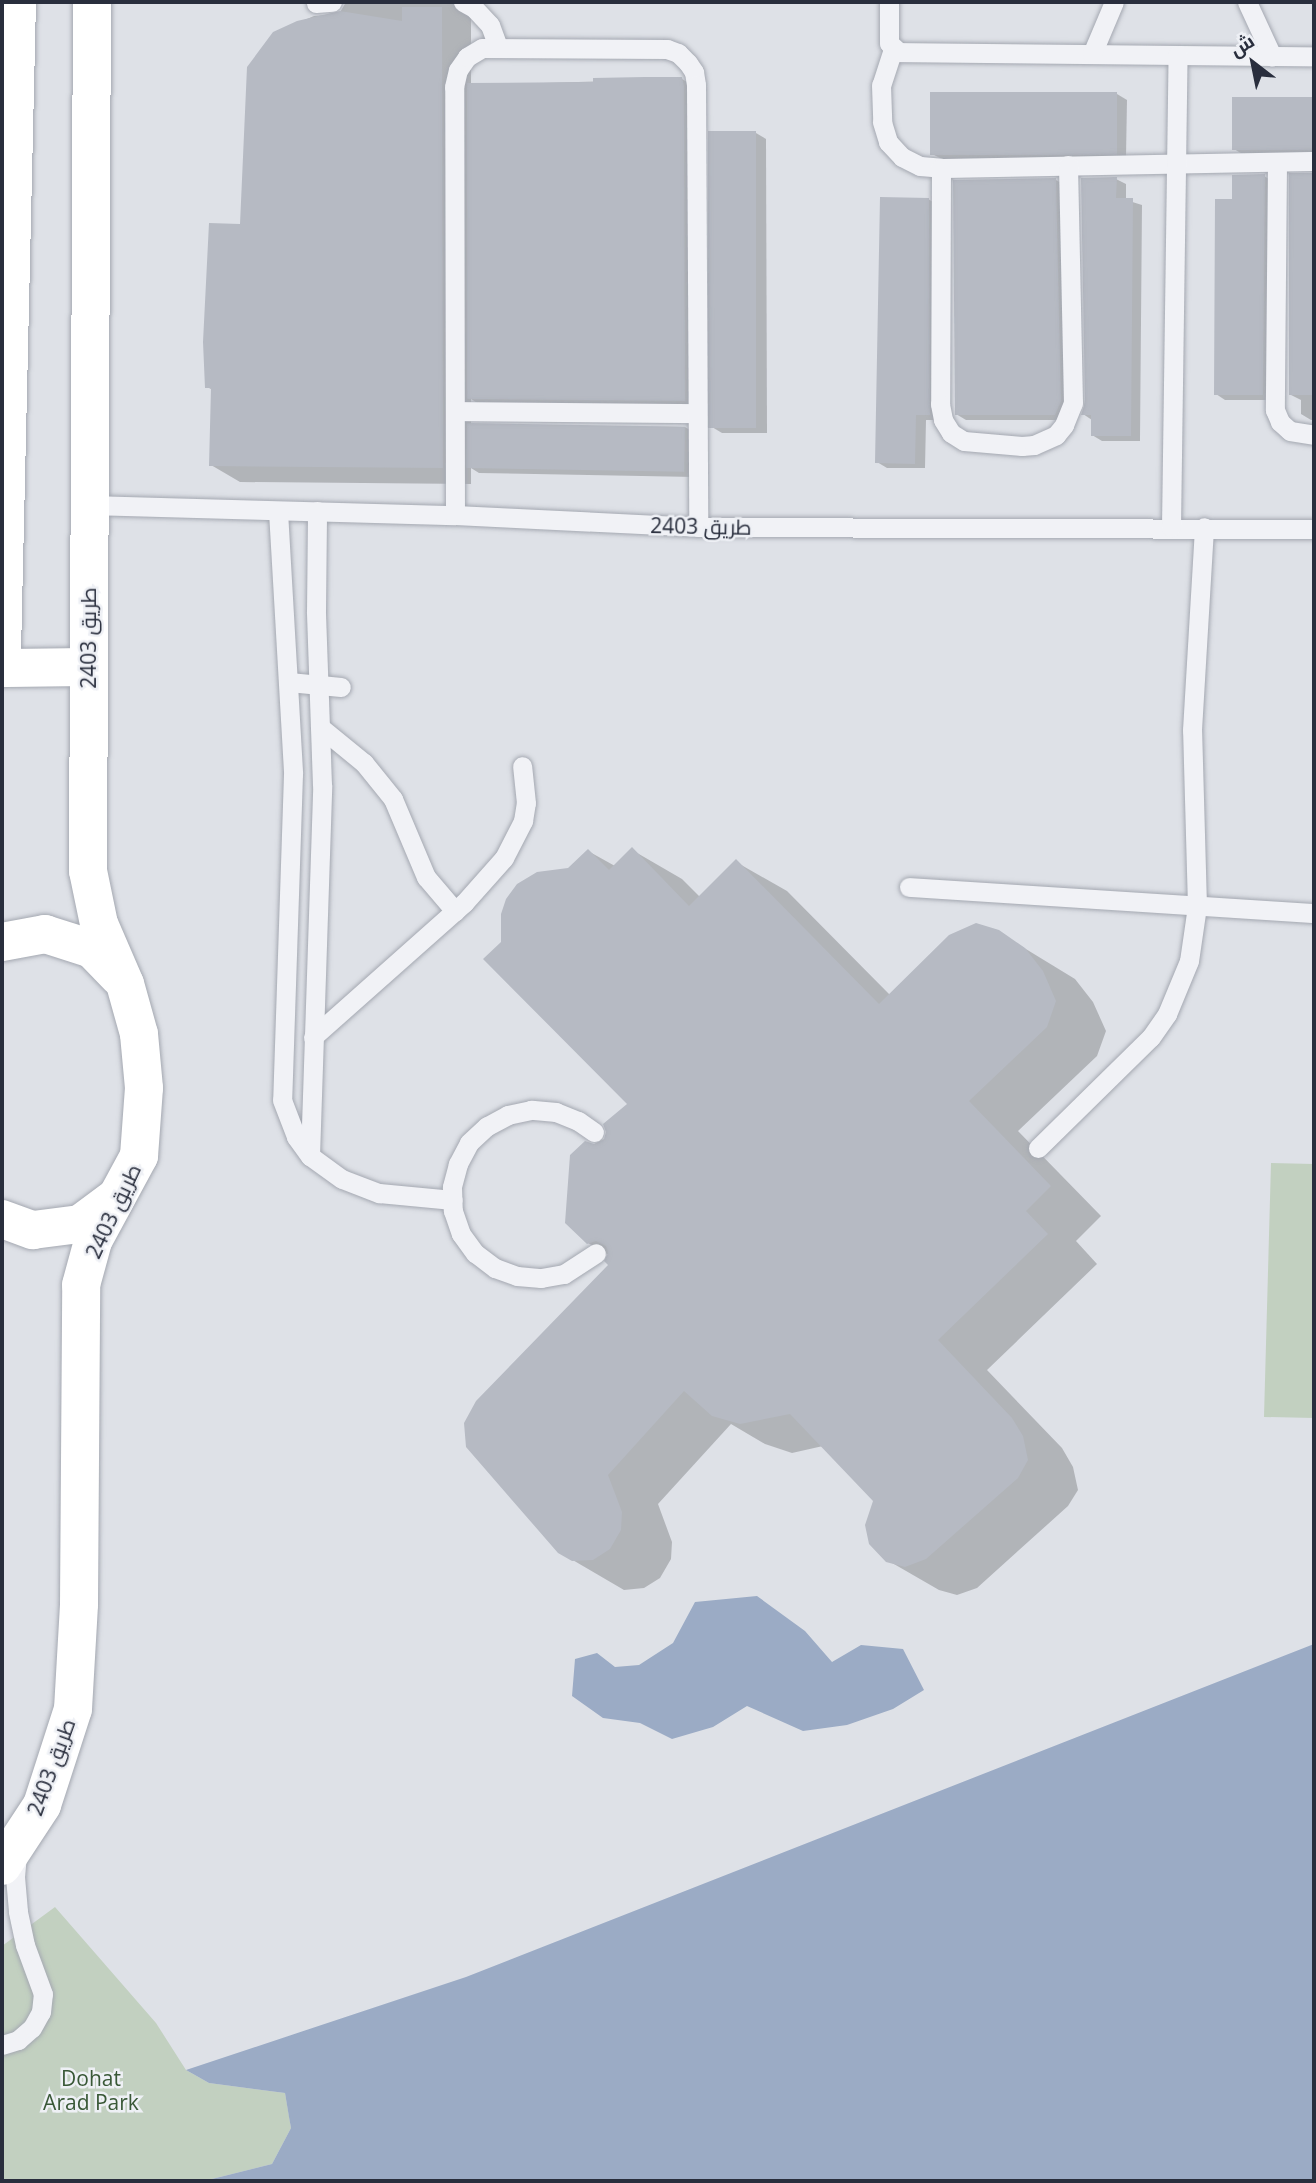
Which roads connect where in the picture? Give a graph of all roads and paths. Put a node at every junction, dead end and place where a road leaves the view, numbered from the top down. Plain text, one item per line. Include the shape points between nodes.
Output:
1 (463, 2) edge
2 (889, 2) edge
3 (1114, 2) edge
4 (1247, 2) edge
5 (22, 6) edge
6 (86, 7) edge
7 (499, 47) junction
8 (893, 49) junction
9 (1092, 54) junction
10 (1178, 55) junction
11 (1272, 56) junction
12 (1314, 57) edge
13 (1314, 161) edge
14 (1277, 162) junction
15 (1176, 163) junction
16 (1068, 165) junction
17 (941, 169) junction
18 (456, 411) junction
19 (697, 414) junction
20 (1314, 435) edge
21 (89, 505) junction
22 (278, 511) junction
23 (317, 511) junction
24 (455, 515) junction
25 (698, 527) junction
26 (1171, 527) junction
27 (1204, 527) junction
28 (1314, 529) edge
29 (2, 652) edge
30 (88, 667) junction
31 (2, 668) edge
32 (289, 682) junction
33 (318, 686) junction
34 (341, 687) dead end
35 (320, 727) junction
36 (522, 766) dead end
37 (909, 887) dead end
38 (1197, 906) junction
39 (455, 911) junction
40 (1314, 913) edge
41 (2, 942) edge
42 (286, 980) junction
43 (125, 984) junction
44 (315, 985) junction
45 (313, 1037) junction
46 (594, 1132) dead end
47 (1038, 1148) dead end
48 (310, 1156) junction
49 (118, 1196) junction
50 (453, 1200) junction
51 (2, 1219) edge
52 (596, 1253) dead end
53 (10, 1855) edge
54 (2, 2045) edge

1 - 7 lane via 490,25
2 - 8 lane via 888,36
3 - 9 lane
4 - 11 lane
5 - 29 main road
6 - 21 main road, طريق 2403
7 - 18 lane via 482,48 467,57 457,70 453,87
7 - 19 lane via 667,49 678,53 694,72
8 - 9 lane via 905,53
8 - 17 lane via 881,85 888,142 902,157
9 - 10 lane
10 - 11 lane
10 - 15 lane
11 - 12 lane
13 - 14 lane
14 - 15 lane
14 - 20 lane via 1275,410 1290,431
15 - 16 lane
15 - 26 lane
16 - 17 lane
16 - 17 lane via 1073,403 1056,435 1046,442 1021,446 964,441 951,433 943,420
18 - 19 lane
18 - 24 lane
19 - 25 lane
21 - 22 lane, طريق 2403
21 - 30 main road, طريق 2403
22 - 23 lane, طريق 2403
22 - 32 lane
23 - 24 lane, طريق 2403
23 - 33 lane
24 - 25 lane, طريق 2403
25 - 26 lane, طريق 2403
26 - 27 lane, طريق 2403
27 - 28 lane, طريق 2403
27 - 38 lane via 1192,730
30 - 31 main road
30 - 43 main road, طريق 2403 via 88,871 99,924
32 - 33 lane
32 - 42 lane via 293,774
33 - 34 lane
33 - 35 lane
35 - 39 lane via 364,764 393,799 426,877
35 - 44 lane
36 - 39 lane via 526,803 515,840 483,884
37 - 38 lane
38 - 40 lane
38 - 47 lane via 1189,961 1167,1014 1131,1059
39 - 45 lane
41 - 43 main road via 45,934 92,949
42 - 44 lane
42 - 48 lane via 282,1100 296,1137
43 - 49 main road, طريق 2403 via 139,1034 144,1088 139,1156
44 - 45 lane
45 - 48 lane
46 - 50 lane via 556,1112 531,1110 508,1115 486,1126 469,1143 458,1164
48 - 50 lane via 363,1189
49 - 51 main road via 80,1224 33,1230
49 - 53 main road, طريق 2403 via 93,1241 82,1286 79,1604 73,1709 42,1805
50 - 52 lane via 461,1234 475,1253 495,1268 541,1279 564,1274
53 - 54 lane via 25,1945 43,1994 41,2012 32,2028 18,2040

